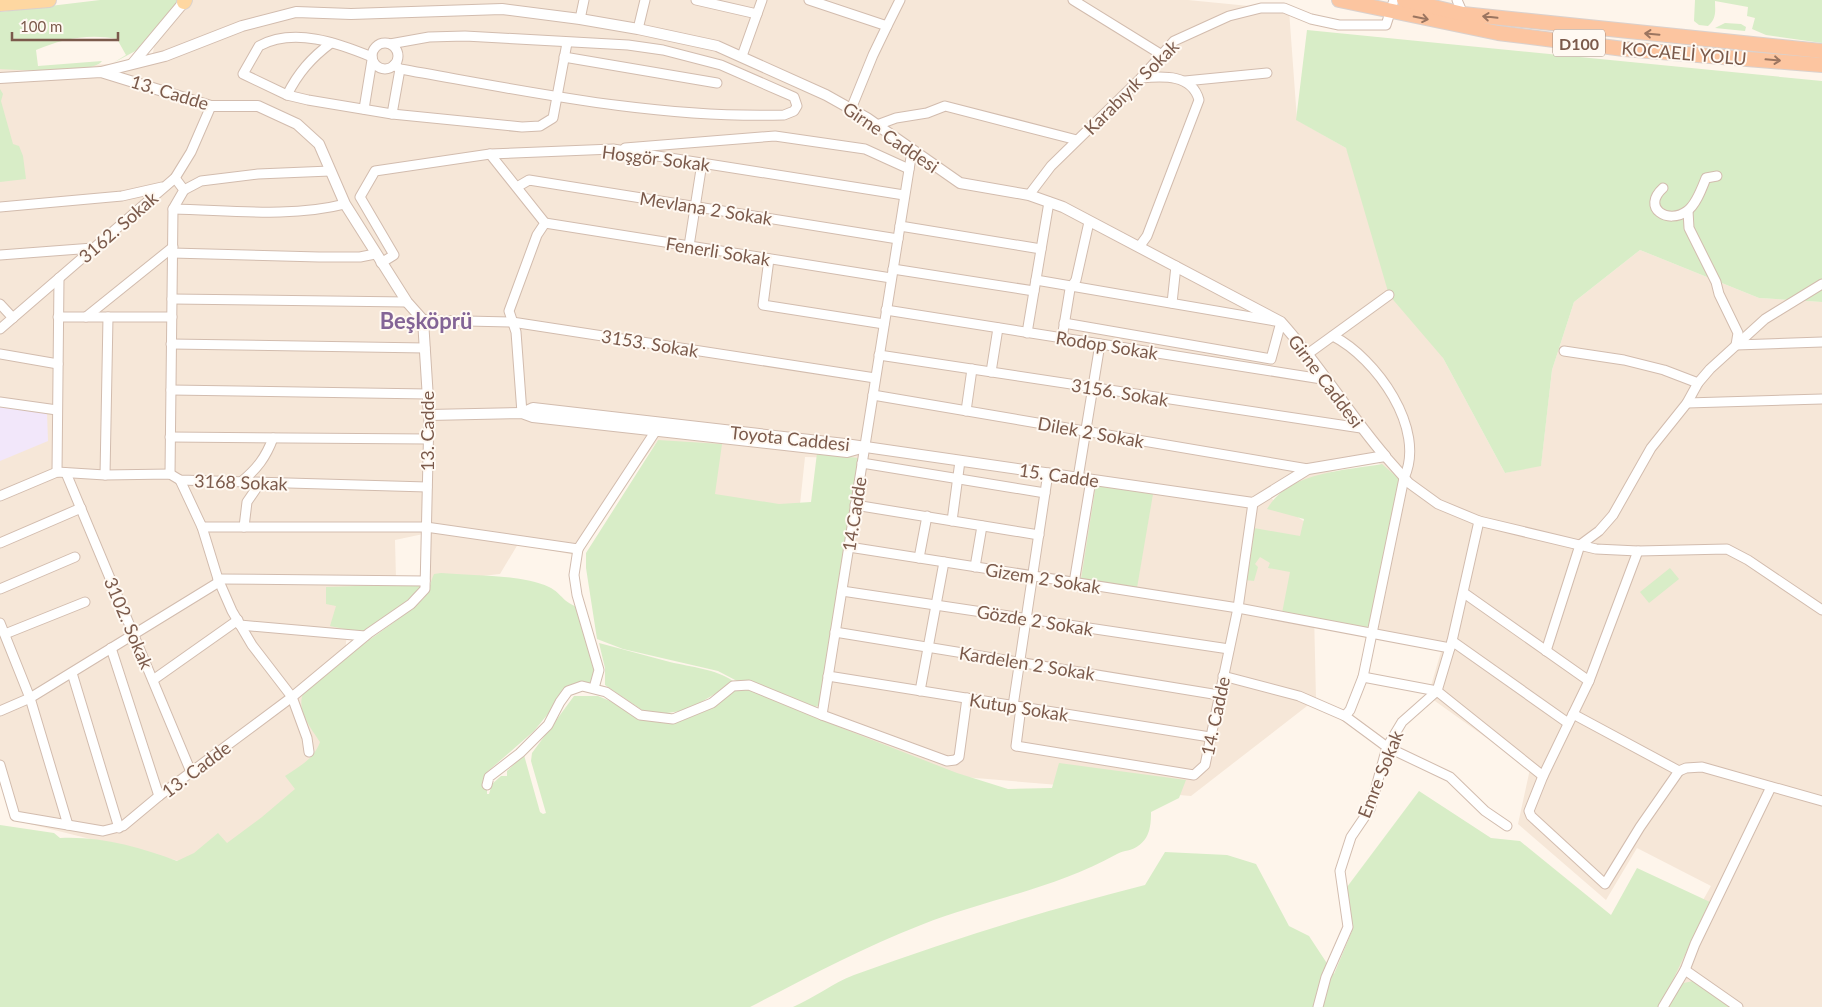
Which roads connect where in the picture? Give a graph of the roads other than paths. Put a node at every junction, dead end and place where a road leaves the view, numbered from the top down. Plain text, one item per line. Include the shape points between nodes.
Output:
1 (49, 0) edge
2 (584, 0) edge
3 (645, 0) edge
4 (696, 0) edge
5 (762, 0) edge
6 (809, 0) edge
7 (900, 0) edge
8 (1073, 0) edge
9 (1340, 0) edge
10 (1404, 0) edge
11 (1457, 0) edge
12 (185, 1) edge
13 (0, 4) edge
14 (1393, 6) edge
15 (757, 14) junction
16 (1463, 14) junction
17 (580, 19) junction
18 (887, 26) junction
19 (638, 29) junction
20 (331, 43) junction
21 (567, 43) junction
22 (390, 44) junction
23 (1822, 51) edge
24 (1162, 55) junction
25 (742, 56) junction
26 (564, 57) junction
27 (372, 59) junction
28 (133, 63) junction
29 (1822, 65) edge
30 (397, 67) junction
31 (101, 72) junction
32 (1267, 73) dead end
33 (0, 78) edge
34 (1141, 78) junction
35 (1185, 81) junction
36 (717, 83) dead end
37 (287, 95) junction
38 (557, 96) junction
39 (211, 106) junction
40 (364, 109) junction
41 (851, 109) junction
42 (392, 114) junction
43 (877, 125) junction
44 (1077, 140) junction
45 (613, 149) junction
46 (912, 151) junction
47 (490, 154) junction
48 (702, 163) junction
49 (909, 169) junction
50 (330, 171) junction
51 (1717, 176) dead end
52 (175, 178) junction
53 (164, 187) junction
54 (517, 187) junction
55 (1663, 188) dead end
56 (184, 190) junction
57 (904, 195) junction
58 (1029, 195) junction
59 (1048, 202) junction
60 (345, 204) junction
61 (695, 206) junction
62 (0, 207) edge
63 (173, 209) junction
64 (1688, 210) junction
65 (1089, 222) junction
66 (545, 223) junction
67 (900, 226) junction
68 (898, 239) junction
69 (689, 246) junction
70 (1139, 247) junction
71 (93, 248) junction
72 (1041, 249) junction
73 (173, 250) junction
74 (375, 254) junction
75 (0, 256) edge
76 (769, 259) junction
77 (381, 263) junction
78 (1176, 266) junction
79 (892, 273) junction
80 (59, 278) junction
81 (1036, 280) junction
82 (1073, 286) junction
83 (1821, 286) edge
84 (1034, 291) junction
85 (1389, 295) dead end
86 (172, 298) junction
87 (407, 302) junction
88 (1172, 303) junction
89 (0, 304) edge
90 (886, 310) junction
91 (172, 316) junction
92 (58, 317) junction
93 (86, 317) junction
94 (108, 317) junction
95 (423, 320) junction
96 (512, 322) junction
97 (1281, 322) junction
98 (1064, 323) junction
99 (5, 324) edge
100 (884, 324) junction
101 (998, 328) junction
102 (1027, 332) junction
103 (1332, 336) junction
104 (1062, 338) junction
105 (1822, 342) edge
106 (171, 344) junction
107 (1100, 344) junction
108 (1736, 344) junction
109 (425, 348) junction
110 (1564, 351) dead end
111 (1309, 353) junction
112 (0, 354) edge
113 (879, 355) junction
114 (58, 364) junction
115 (972, 369) junction
116 (991, 372) junction
117 (876, 378) junction
118 (1328, 380) junction
119 (1698, 382) junction
120 (1093, 388) junction
121 (171, 390) junction
122 (428, 394) junction
123 (873, 395) junction
124 (1822, 399) edge
125 (0, 402) edge
126 (1687, 403) junction
127 (57, 410) junction
128 (966, 411) junction
129 (522, 413) junction
130 (429, 415) junction
131 (655, 428) junction
132 (1361, 428) junction
133 (1085, 431) junction
134 (170, 436) junction
135 (273, 438) junction
136 (428, 439) junction
137 (865, 447) junction
138 (1385, 456) junction
139 (960, 460) junction
140 (862, 463) junction
141 (1308, 469) junction
142 (62, 473) junction
143 (1048, 473) junction
144 (170, 474) junction
145 (105, 475) junction
146 (1078, 478) junction
147 (1404, 478) junction
148 (958, 479) junction
149 (180, 480) junction
150 (1091, 480) junction
151 (241, 482) junction
152 (260, 483) junction
153 (427, 487) junction
154 (1045, 493) junction
155 (0, 496) edge
156 (1254, 503) junction
157 (855, 505) junction
158 (81, 508) junction
159 (927, 516) junction
160 (952, 521) junction
161 (1479, 521) junction
162 (982, 526) junction
163 (244, 527) junction
164 (426, 527) junction
165 (202, 528) junction
166 (1039, 535) junction
167 (0, 543) edge
168 (1580, 545) junction
169 (849, 547) junction
170 (578, 549) junction
171 (1638, 551) junction
172 (75, 556) dead end
173 (919, 558) junction
174 (944, 562) junction
175 (975, 567) junction
176 (1033, 576) junction
177 (219, 580) junction
178 (425, 581) junction
179 (1074, 583) junction
180 (0, 589) edge
181 (842, 591) junction
182 (1464, 593) junction
183 (85, 602) dead end
184 (936, 605) junction
185 (1238, 608) junction
186 (1822, 610) edge
187 (1026, 619) junction
188 (0, 623) edge
189 (239, 623) junction
190 (835, 632) junction
191 (1371, 633) junction
192 (5, 634) junction
193 (134, 634) junction
194 (365, 636) junction
195 (1451, 645) junction
196 (928, 647) junction
197 (111, 648) junction
198 (1229, 650) junction
199 (1546, 651) junction
200 (1020, 662) junction
201 (72, 672) junction
202 (828, 676) junction
203 (1223, 676) junction
204 (1363, 677) junction
205 (153, 680) junction
206 (1588, 681) junction
207 (594, 688) junction
208 (920, 691) junction
209 (1437, 691) junction
210 (1219, 695) junction
211 (30, 698) junction
212 (292, 698) junction
213 (967, 698) junction
214 (1017, 706) junction
215 (0, 711) edge
216 (1573, 714) junction
217 (822, 715) junction
218 (1345, 716) junction
219 (1568, 723) junction
220 (1210, 738) junction
221 (1387, 747) junction
222 (309, 752) dead end
223 (0, 765) edge
224 (1679, 771) junction
225 (191, 772) junction
226 (1543, 776) junction
227 (487, 785) dead end
228 (1771, 787) junction
229 (160, 796) junction
230 (1822, 801) edge
231 (68, 825) junction
232 (1507, 826) dead end
233 (119, 828) junction
234 (1685, 970) junction
235 (1318, 1007) edge
236 (1663, 1007) edge
237 (1738, 1007) edge

1 - 13 main road
2 - 17 street
3 - 19 street
4 - 15 street
5 - 15 street
6 - 18 street
7 - 18 street
8 - 24 street
9 - 14 highway, KOCAELİ YOLU / D100
10 - 16 highway, D100
11 - 16 street
12 - 28 street
14 - 24 street, Karabıyık Sokak via 1386,25 1339,25 1311,19 1284,8 1262,8 1229,16 1174,41
14 -> 29 highway, KOCAELİ YOLU / D100 via 1498,33
15 - 25 street
23 -> 16 highway, D100
17 - 19 street, Girne Caddesi
17 - 28 street, Girne Caddesi via 502,9 351,14 296,12 242,26 165,56
18 - 41 street
19 - 25 street, Girne Caddesi via 717,46
20 - 27 street
20 - 37 street via 314,56 296,77
20 - 37 street via 298,37 263,44 256,49 243,74
21 - 22 street via 465,36 429,37
21 - 26 street
21 - 38 street via 628,45 722,65 794,97 797,106 794,112 784,116 729,117
22 - 27 street via 378,45 373,50
22 - 30 street via 397,54
24 - 34 street, Karabıyık Sokak
25 - 41 street, Girne Caddesi
26 - 36 street
26 - 38 street
27 - 30 street via 383,69
27 - 40 street
28 - 31 street, Girne Caddesi
30 - 38 street
30 - 42 street
31 - 33 street, 13. Cadde
31 - 39 street, 13. Cadde
32 - 35 street
34 - 35 street via 1166,76
34 - 44 street, Karabıyık Sokak
35 - 70 street via 1199,100 1147,236
37 - 40 street
38 - 42 street via 553,118 540,126 496,126
39 - 50 street, 13. Cadde via 258,106 298,124 319,144
39 - 52 street, 3162. Sokak via 191,152
40 - 42 street
41 - 43 street, Girne Caddesi
43 - 44 street via 945,106
43 - 46 street, Girne Caddesi
44 - 58 street, Karabıyık Sokak
45 - 47 street, Hoşgör Sokak
45 - 48 street, Hoşgör Sokak
45 - 49 street via 776,136 865,149
46 - 49 street, 14.Cadde
46 - 58 street, Girne Caddesi via 960,183
47 - 54 street
47 - 77 street, Hoşgör Sokak via 375,172 360,197 394,255
48 - 57 street, Hoşgör Sokak
48 - 61 street
49 - 57 street, 14.Cadde
50 - 56 street via 258,174 201,181
50 - 60 street, 13. Cadde
51 - 64 street via 1706,178
52 - 53 street, 3162. Sokak
52 - 56 street
53 - 62 street via 122,196
53 - 71 street, 3162. Sokak
54 - 61 street, Mevlana 2 Sokak via 529,180
54 - 66 street
55 - 64 street via 1655,196 1657,210 1676,217
56 - 63 street
57 - 67 street, 14.Cadde
58 - 59 street, Girne Caddesi
59 - 65 street, Girne Caddesi
59 - 72 street
60 - 63 street via 321,210
60 - 74 street, 13. Cadde
61 - 68 street, Mevlana 2 Sokak
61 - 69 street
63 - 73 street
64 - 108 street via 1689,228 1738,333
65 - 70 street, Girne Caddesi
65 - 82 street
66 - 69 street, Fenerli Sokak
66 - 96 street via 537,235 508,311
67 - 68 street, 14.Cadde
67 - 72 street
68 - 79 street, 14.Cadde
69 - 76 street, Fenerli Sokak
70 - 78 street, Girne Caddesi
71 - 75 street
71 - 80 street, 3162. Sokak
72 - 81 street
73 - 74 street via 335,257
73 - 86 street
73 - 93 street
74 - 77 street, 13. Cadde
76 - 79 street, Fenerli Sokak
76 - 100 street via 763,304
77 - 87 street, 13. Cadde
78 - 88 street
78 - 97 street, Girne Caddesi
79 - 84 street, Fenerli Sokak
79 - 90 street, 14.Cadde
80 - 92 street
80 - 99 street, 3162. Sokak
81 - 82 street
81 - 84 street
82 - 88 street
82 - 98 street
83 - 108 street via 1765,319
84 - 102 street
85 - 103 street
86 - 87 street
86 - 91 street
87 - 95 street, 13. Cadde
88 - 97 street
89 - 99 street
90 - 100 street, 14.Cadde
90 - 101 street, Rodop Sokak
91 - 94 street
91 - 106 street
92 - 93 street
92 - 114 street
93 - 94 street
94 - 145 street
95 - 96 street, 3153. Sokak
95 - 109 street, 13. Cadde
96 - 117 street, 3153. Sokak
96 - 129 street via 516,332
97 - 98 street via 1271,359
97 - 111 street, Girne Caddesi
98 - 104 street
100 - 113 street, 14.Cadde
101 - 102 street, Rodop Sokak
101 - 116 street
102 - 104 street, Rodop Sokak
103 - 111 street
103 - 147 street via 1353,347 1366,359 1399,407 1409,447 1410,466
104 - 107 street, Rodop Sokak
105 - 108 street
106 - 109 street
106 - 121 street
107 - 118 street, Rodop Sokak
107 - 120 street
108 - 119 street
109 - 122 street, 13. Cadde
110 - 119 street via 1624,360
111 - 118 street, Girne Caddesi
112 - 114 street
113 - 115 street, 3156. Sokak
113 - 117 street, 14.Cadde
114 - 127 street
115 - 116 street, 3156. Sokak
115 - 128 street
116 - 120 street, 3156. Sokak
117 - 123 street, 14.Cadde
118 - 132 street, Girne Caddesi
119 - 126 street
120 - 132 street, 3156. Sokak
120 - 133 street
121 - 122 street
121 - 134 street
122 - 130 street, 13. Cadde
123 - 128 street, Dilek 2 Sokak
123 - 137 street, 14.Cadde
124 - 126 street
125 - 127 street
126 - 168 street via 1651,448 1613,516
127 - 142 street
128 - 133 street, Dilek 2 Sokak
129 - 130 street, Toyota Caddesi
129 - 131 street, Toyota Caddesi via 533,408
130 - 136 street, 13. Cadde
131 - 137 street, Toyota Caddesi
131 - 170 street
132 - 138 street, Girne Caddesi
133 - 141 street, Dilek 2 Sokak
133 - 146 street
134 - 135 street
134 - 144 street
135 - 136 street
135 - 151 street via 267,455
136 - 153 street, 13. Cadde
137 - 139 street, 15. Cadde
137 - 140 street, 14.Cadde
138 - 141 street
138 - 147 street, Girne Caddesi
139 - 143 street, 15. Cadde
139 - 148 street
140 - 148 street
140 - 157 street, 14.Cadde
141 - 156 street
142 - 145 street, 3168 Sokak
142 - 155 street
142 - 158 street, 3102. Sokak
143 - 146 street, 15. Cadde
143 - 154 street
144 - 145 street, 3168 Sokak
144 - 149 street, 3168 Sokak
146 - 150 street, 15. Cadde
147 - 161 street, Girne Caddesi via 1438,504
147 - 191 street
148 - 154 street
148 - 160 street
149 - 151 street, 3168 Sokak
149 - 165 street
150 - 156 street, 15. Cadde
150 - 179 street
151 - 152 street, 3168 Sokak
152 - 153 street, 3168 Sokak
152 - 163 street via 247,502
153 - 164 street, 13. Cadde
154 - 166 street
156 - 185 street, 14. Cadde
157 - 159 street
157 - 169 street, 14.Cadde
158 - 167 street
158 - 193 street, 3102. Sokak
159 - 160 street
159 - 173 street
160 - 162 street
161 - 168 street, Girne Caddesi
161 - 182 street
162 - 166 street
162 - 175 street
163 - 164 street
163 - 165 street
164 - 170 street
164 - 178 street, 13. Cadde
165 - 177 street
166 - 176 street
168 - 171 street, Girne Caddesi
168 - 199 street
169 - 173 street, Gizem 2 Sokak
169 - 181 street, 14.Cadde
170 - 207 street via 574,575 577,595 599,670
171 - 186 street, Girne Caddesi via 1726,549 1748,560
171 - 206 street
172 - 180 street
173 - 174 street, Gizem 2 Sokak
174 - 175 street, Gizem 2 Sokak
174 - 184 street
175 - 176 street, Gizem 2 Sokak
176 - 179 street, Gizem 2 Sokak
176 - 187 street
177 - 178 street
177 - 189 street
177 - 193 street
178 - 194 street, 13. Cadde via 425,589 411,604
179 - 185 street, Gizem 2 Sokak
181 - 184 street, Gözde 2 Sokak
181 - 190 street, 14.Cadde
182 - 195 street
182 - 199 street
183 - 192 street
184 - 187 street, Gözde 2 Sokak
184 - 196 street
185 - 191 street, Gizem 2 Sokak
185 - 198 street, 14. Cadde
187 - 198 street, Gözde 2 Sokak
187 - 200 street
188 - 192 street
189 - 194 street
189 - 205 street
189 - 212 street
190 - 196 street, Kardelen 2 Sokak
190 - 202 street, 14.Cadde
191 - 195 street, Gizem 2 Sokak
191 - 204 street
192 - 211 street
193 - 197 street
193 - 205 street, 3102. Sokak
194 - 212 street, 13. Cadde
195 - 209 street
195 - 219 street
196 - 200 street, Kardelen 2 Sokak
196 - 208 street
197 - 201 street
197 - 229 street
198 - 203 street, 14. Cadde
199 - 206 street
200 - 210 street, Kardelen 2 Sokak
200 - 214 street
201 - 211 street
201 - 233 street
202 - 208 street, Kutup Sokak
202 - 217 street, 14.Cadde
203 - 210 street, 14. Cadde
203 - 218 street via 1299,696
204 - 209 street
204 - 218 street
205 - 225 street, 3102. Sokak
206 - 216 street
207 - 217 street via 606,692 633,712 651,718 673,720 712,703 732,686 749,684
207 - 227 street via 582,686 568,691 548,726 489,777
208 - 213 street, Kutup Sokak
209 - 221 street, Emre Sokak via 1402,722
209 - 226 street
210 - 220 street, 14. Cadde
211 - 215 street
211 - 231 street
212 - 222 street
212 - 225 street, 13. Cadde
213 - 214 street, Kutup Sokak
213 - 217 street via 959,756 947,761
214 - 220 street, Kutup Sokak
214 - 220 street, 14. Cadde via 1016,746 1194,775 1204,765
216 - 219 street
216 - 224 street
218 - 221 street
219 - 226 street
221 - 232 street via 1450,777 1485,811
221 - 235 street, Emre Sokak via 1370,810 1351,837 1340,871 1348,927 1326,977
223 - 231 street via 15,816
224 - 226 street via 1605,884 1530,816 1530,805
224 - 228 street via 1702,768
225 - 229 street, 13. Cadde
228 - 230 street
228 - 234 street
229 - 233 street, 13. Cadde
231 - 233 street via 103,832
234 - 236 street
234 - 237 street

